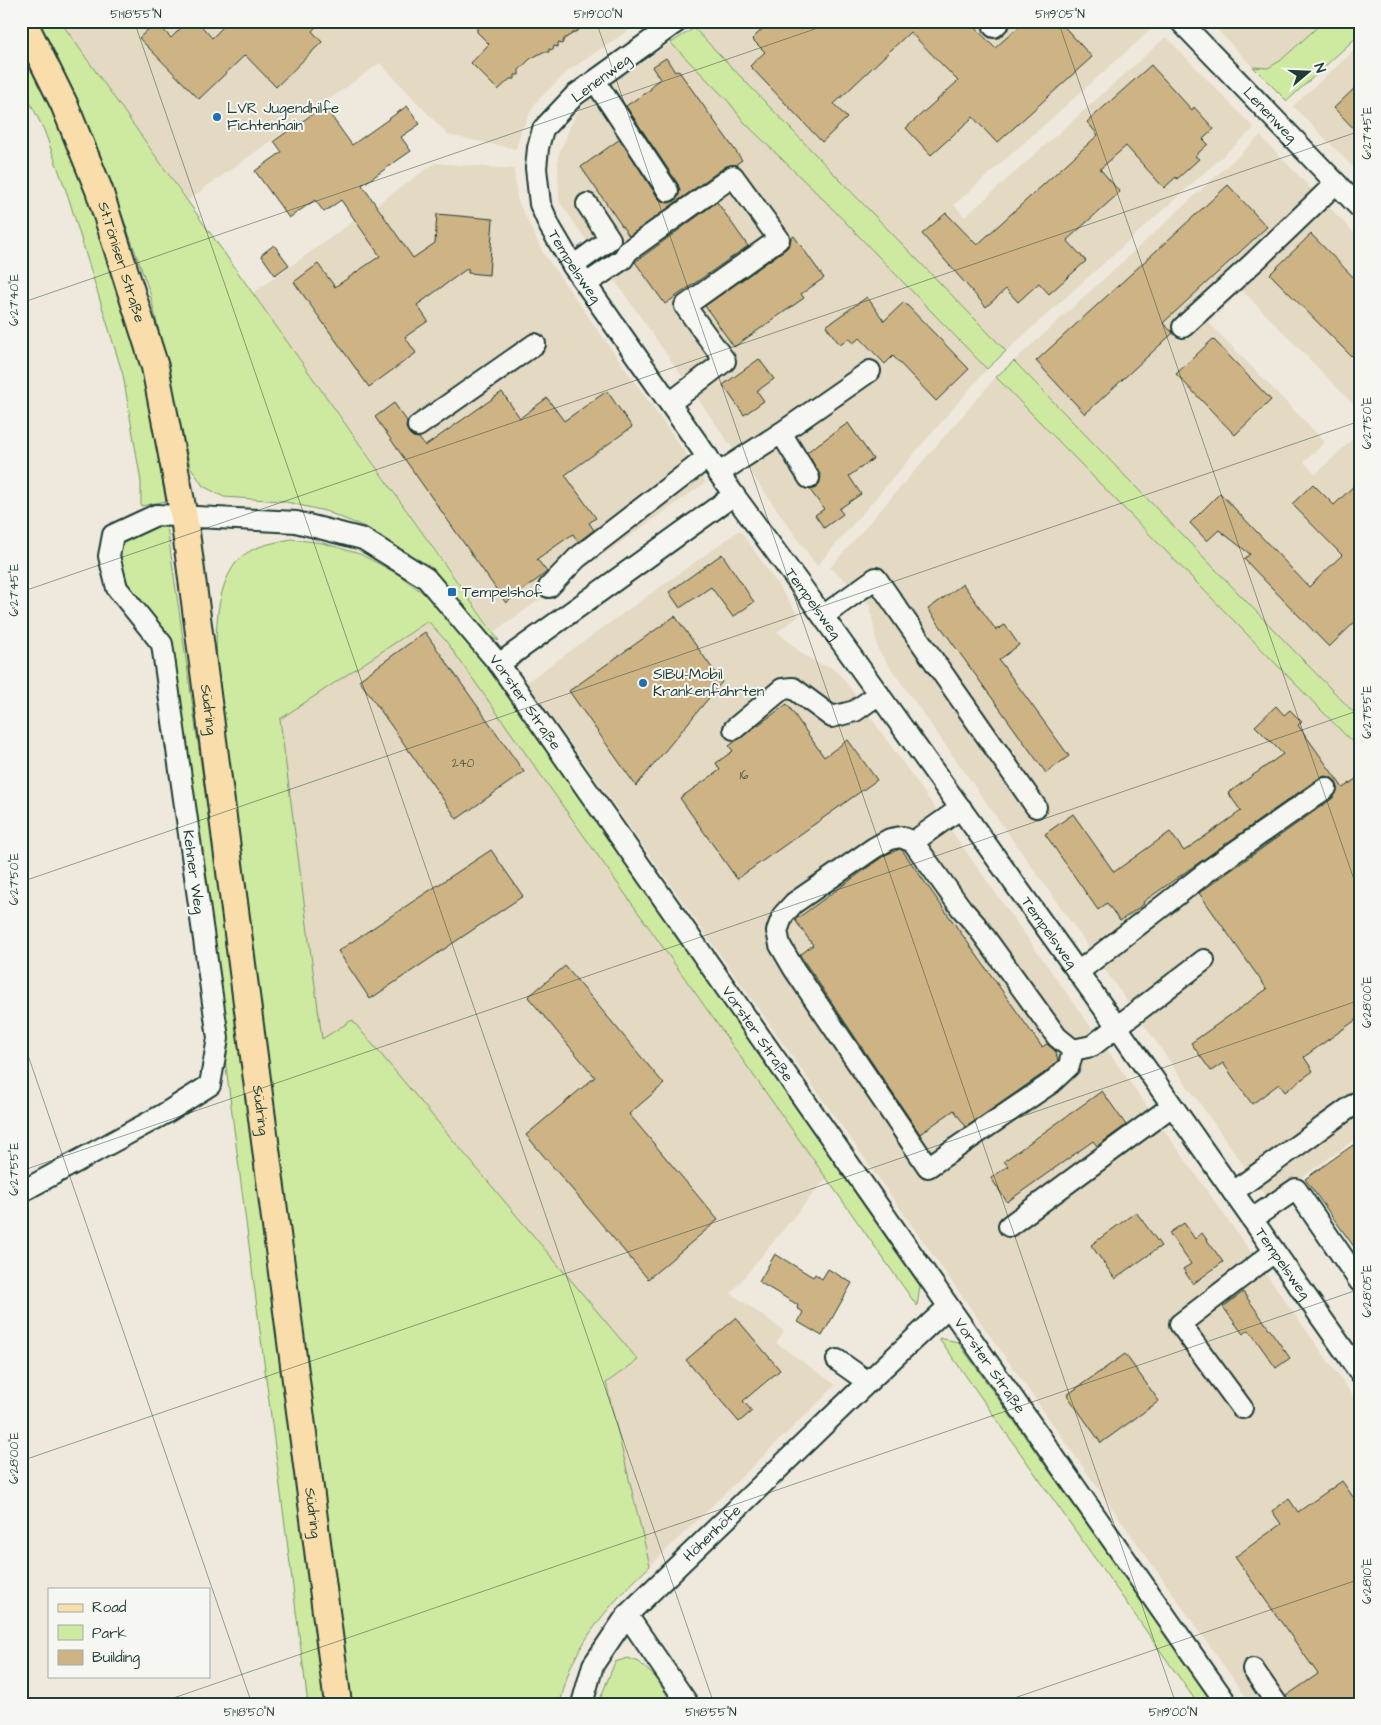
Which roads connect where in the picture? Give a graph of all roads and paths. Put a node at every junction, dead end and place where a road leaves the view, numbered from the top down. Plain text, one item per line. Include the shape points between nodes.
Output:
1 (23, 21) edge
2 (678, 21) edge
3 (1180, 21) edge
4 (595, 81) junction
5 (537, 177) joint
6 (1336, 183) junction
7 (668, 191) dead end
8 (587, 204) dead end
9 (1360, 208) edge
10 (574, 266) junction
11 (586, 284) junction
12 (1183, 327) dead end
13 (535, 344) dead end
14 (870, 371) dead end
15 (670, 403) junction
16 (418, 426) dead end
17 (781, 433) junction
18 (713, 465) junction
19 (809, 478) dead end
20 (734, 495) junction
21 (184, 517) junction
22 (549, 587) dead end
23 (823, 616) junction
24 (500, 664) junction
25 (879, 694) junction
26 (734, 729) dead end
27 (1326, 788) dead end
28 (1036, 807) dead end
29 (961, 808) junction
30 (914, 842) junction
31 (1204, 960) dead end
32 (1078, 972) junction
33 (1116, 1026) junction
34 (1073, 1050) junction
35 (1360, 1100) edge
36 (1172, 1106) junction
37 (21, 1192) edge
38 (1233, 1192) junction
39 (1252, 1220) junction
40 (1009, 1226) dead end
41 (1274, 1252) junction
42 (1360, 1282) edge
43 (948, 1307) junction
44 (837, 1360) dead end
45 (1358, 1368) edge
46 (868, 1382) junction
47 (1242, 1408) dead end
48 (627, 1615) junction
49 (1252, 1669) dead end
50 (338, 1704) edge
51 (582, 1704) edge
52 (688, 1704) edge
53 (1227, 1704) edge
54 (1277, 1704) edge

1 - 21 main road, St.Töniser Straße via 64,104 99,190 155,367
2 - 4 street, Lenenweg
3 - 6 street, Lenenweg
4 - 5 street, Lenenweg via 576,95 543,129 538,148
4 - 7 street
5 - 10 street, Tempelsweg via 540,204
6 - 9 street, Lenenweg
6 - 12 street
8 - 10 street via 610,239
10 - 11 street, Tempelsweg
11 - 15 street, Tempelsweg
11 - 15 street via 623,259 628,250 733,176 779,239 685,306 725,361
13 - 16 street
14 - 17 street
15 - 18 street, Tempelsweg
17 - 18 street
17 - 19 street
18 - 20 street, Tempelsweg
18 - 22 street via 577,558
20 - 23 street, Tempelsweg
20 - 24 street
21 - 24 street, Vorster Straße via 296,522 363,539 426,578
21 - 37 street, Kehner Weg via 156,515 113,535 109,556 117,588 162,644 218,1038 210,1085 164,1114
21 - 50 main road, Südring
23 - 25 street, Tempelsweg
23 - 28 street via 876,578
24 - 43 street, Vorster Straße
25 - 26 street via 855,711 832,717 793,688 782,688
25 - 29 street, Tempelsweg
27 - 32 street via 1210,870
29 - 30 street
29 - 32 street, Tempelsweg
30 - 34 street via 1057,1037
30 - 34 street via 901,837 874,848 794,903 783,916 777,932 780,945 794,969 928,1167 1051,1083 1069,1066
31 - 33 street
32 - 33 street, Tempelsweg
33 - 34 street via 1092,1046
33 - 36 street, Tempelsweg
35 - 38 street
36 - 38 street, Tempelsweg
36 - 40 street
38 - 39 street, Tempelsweg
39 - 41 street, Tempelsweg
39 - 42 street via 1296,1189
41 - 45 street, Tempelsweg
41 - 47 street via 1180,1324
43 - 46 street, Höhenhöfe
43 - 53 street, Vorster Straße
44 - 46 street
46 - 48 street, Höhenhöfe
48 - 51 street, Höhenhöfe via 593,1665
48 - 52 street
49 - 54 street

